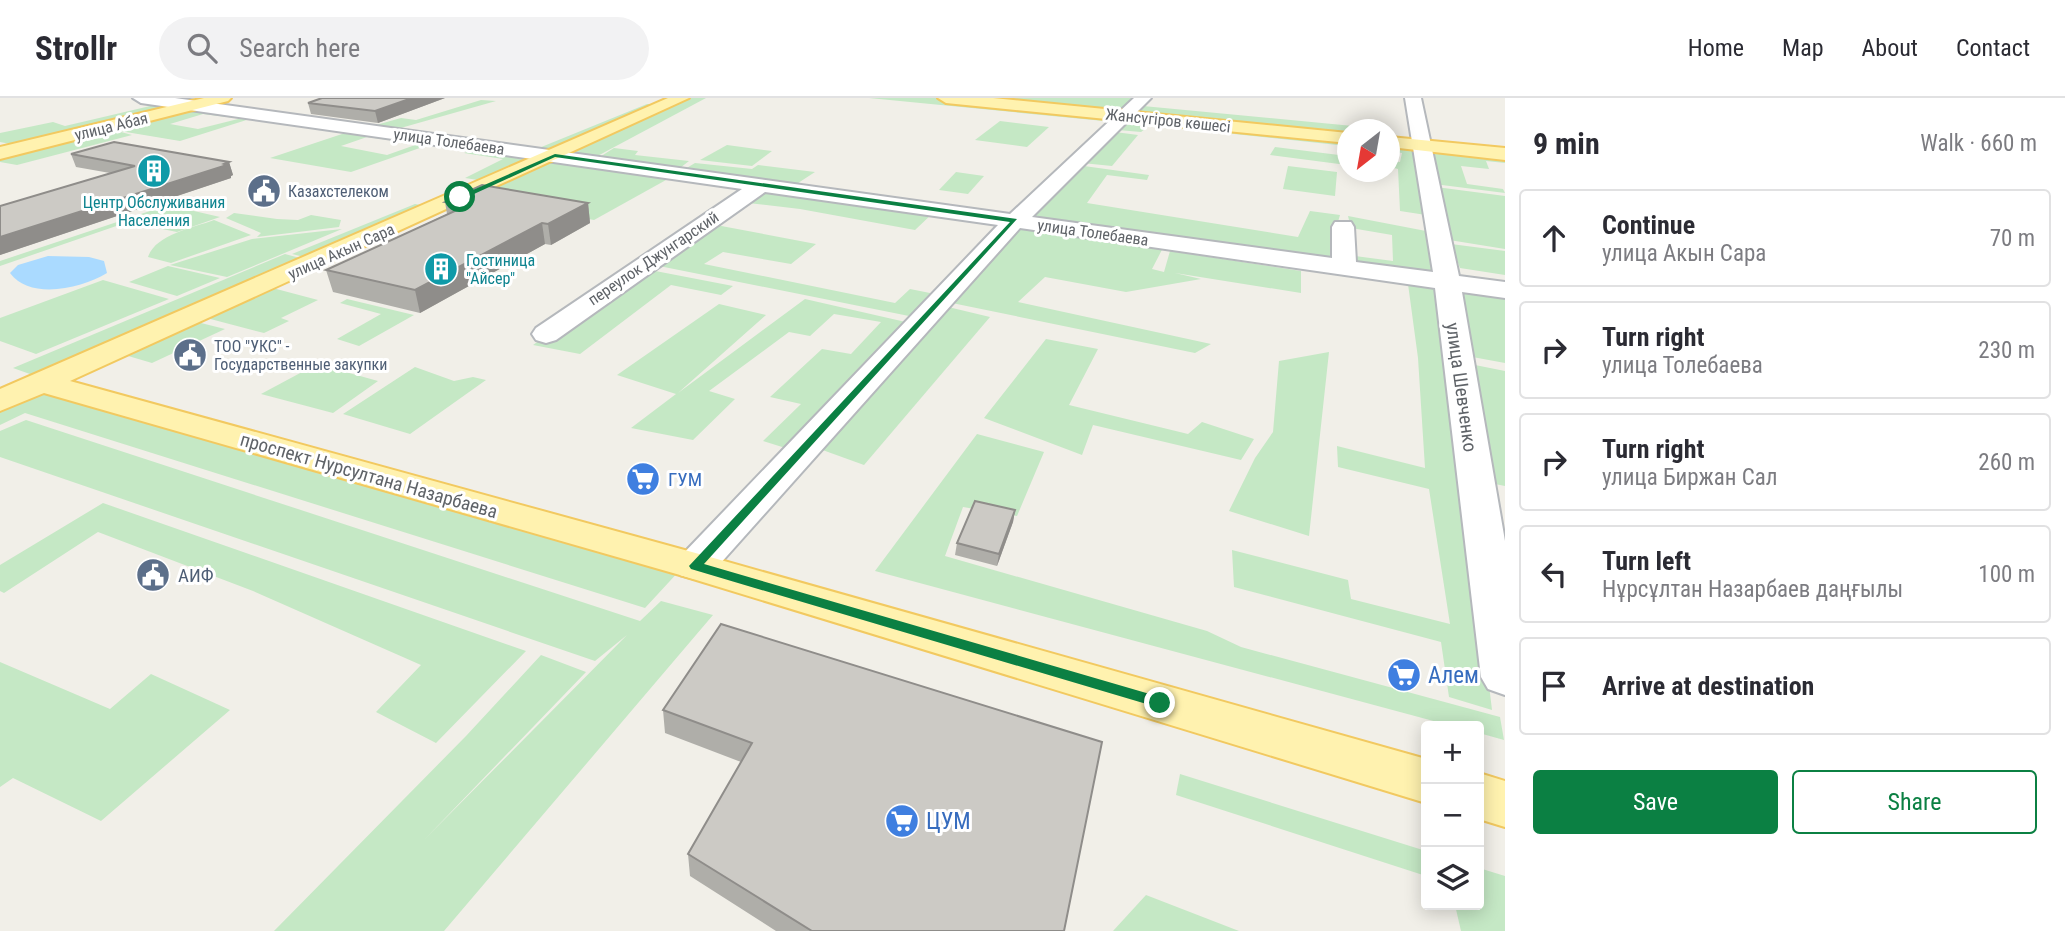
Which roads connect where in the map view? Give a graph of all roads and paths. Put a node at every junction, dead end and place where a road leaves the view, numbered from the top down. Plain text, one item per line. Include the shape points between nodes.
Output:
1 (141, 98) edge
2 (223, 98) edge
3 (681, 98) edge
4 (946, 98) edge
5 (1413, 98) edge
6 (193, 106) junction
7 (1135, 107) edge
8 (1337, 136) edge
9 (1405, 144) edge
10 (0, 153) edge
11 (1505, 154) edge
12 (555, 156) junction
13 (761, 185) junction
14 (1015, 220) junction
15 (1343, 227) dead end
16 (1344, 267) junction
17 (1447, 281) junction
18 (1505, 290) edge
19 (545, 334) dead end
20 (42, 383) junction
21 (0, 401) edge
22 (695, 566) junction
23 (1505, 677) edge
24 (1421, 780) edge
25 (1484, 798) edge
26 (1505, 804) edge

1 - 6 street, улица Толебаева
2 - 6 main road, улица Абая
3 - 12 main road, улица Акын Сара
4 - 7 main road, Жансүгіров көшесі
5 - 9 street, улица Шевченко
6 - 10 main road, улица Абая
6 - 12 street, улица Толебаева
7 - 8 main road, Жансүгіров көшесі
7 - 14 street
9 - 11 main road
9 - 17 street, улица Шевченко
12 - 13 street, улица Толебаева
12 - 20 main road, улица Акын Сара
13 - 14 street, улица Толебаева
13 - 19 street, переулок Джунгарский
14 - 16 street, улица Толебаева
14 - 22 street
15 - 16 street
16 - 17 street, улица Толебаева
17 - 18 street, улица Толебаева
17 - 23 street, улица Шевченко
20 - 21 main road, улица Акын Сара
20 - 22 main road, проспект Нурсултана Назарбаева
22 - 24 main road, проспект Нурсултана Назарбаева
25 - 26 main road

